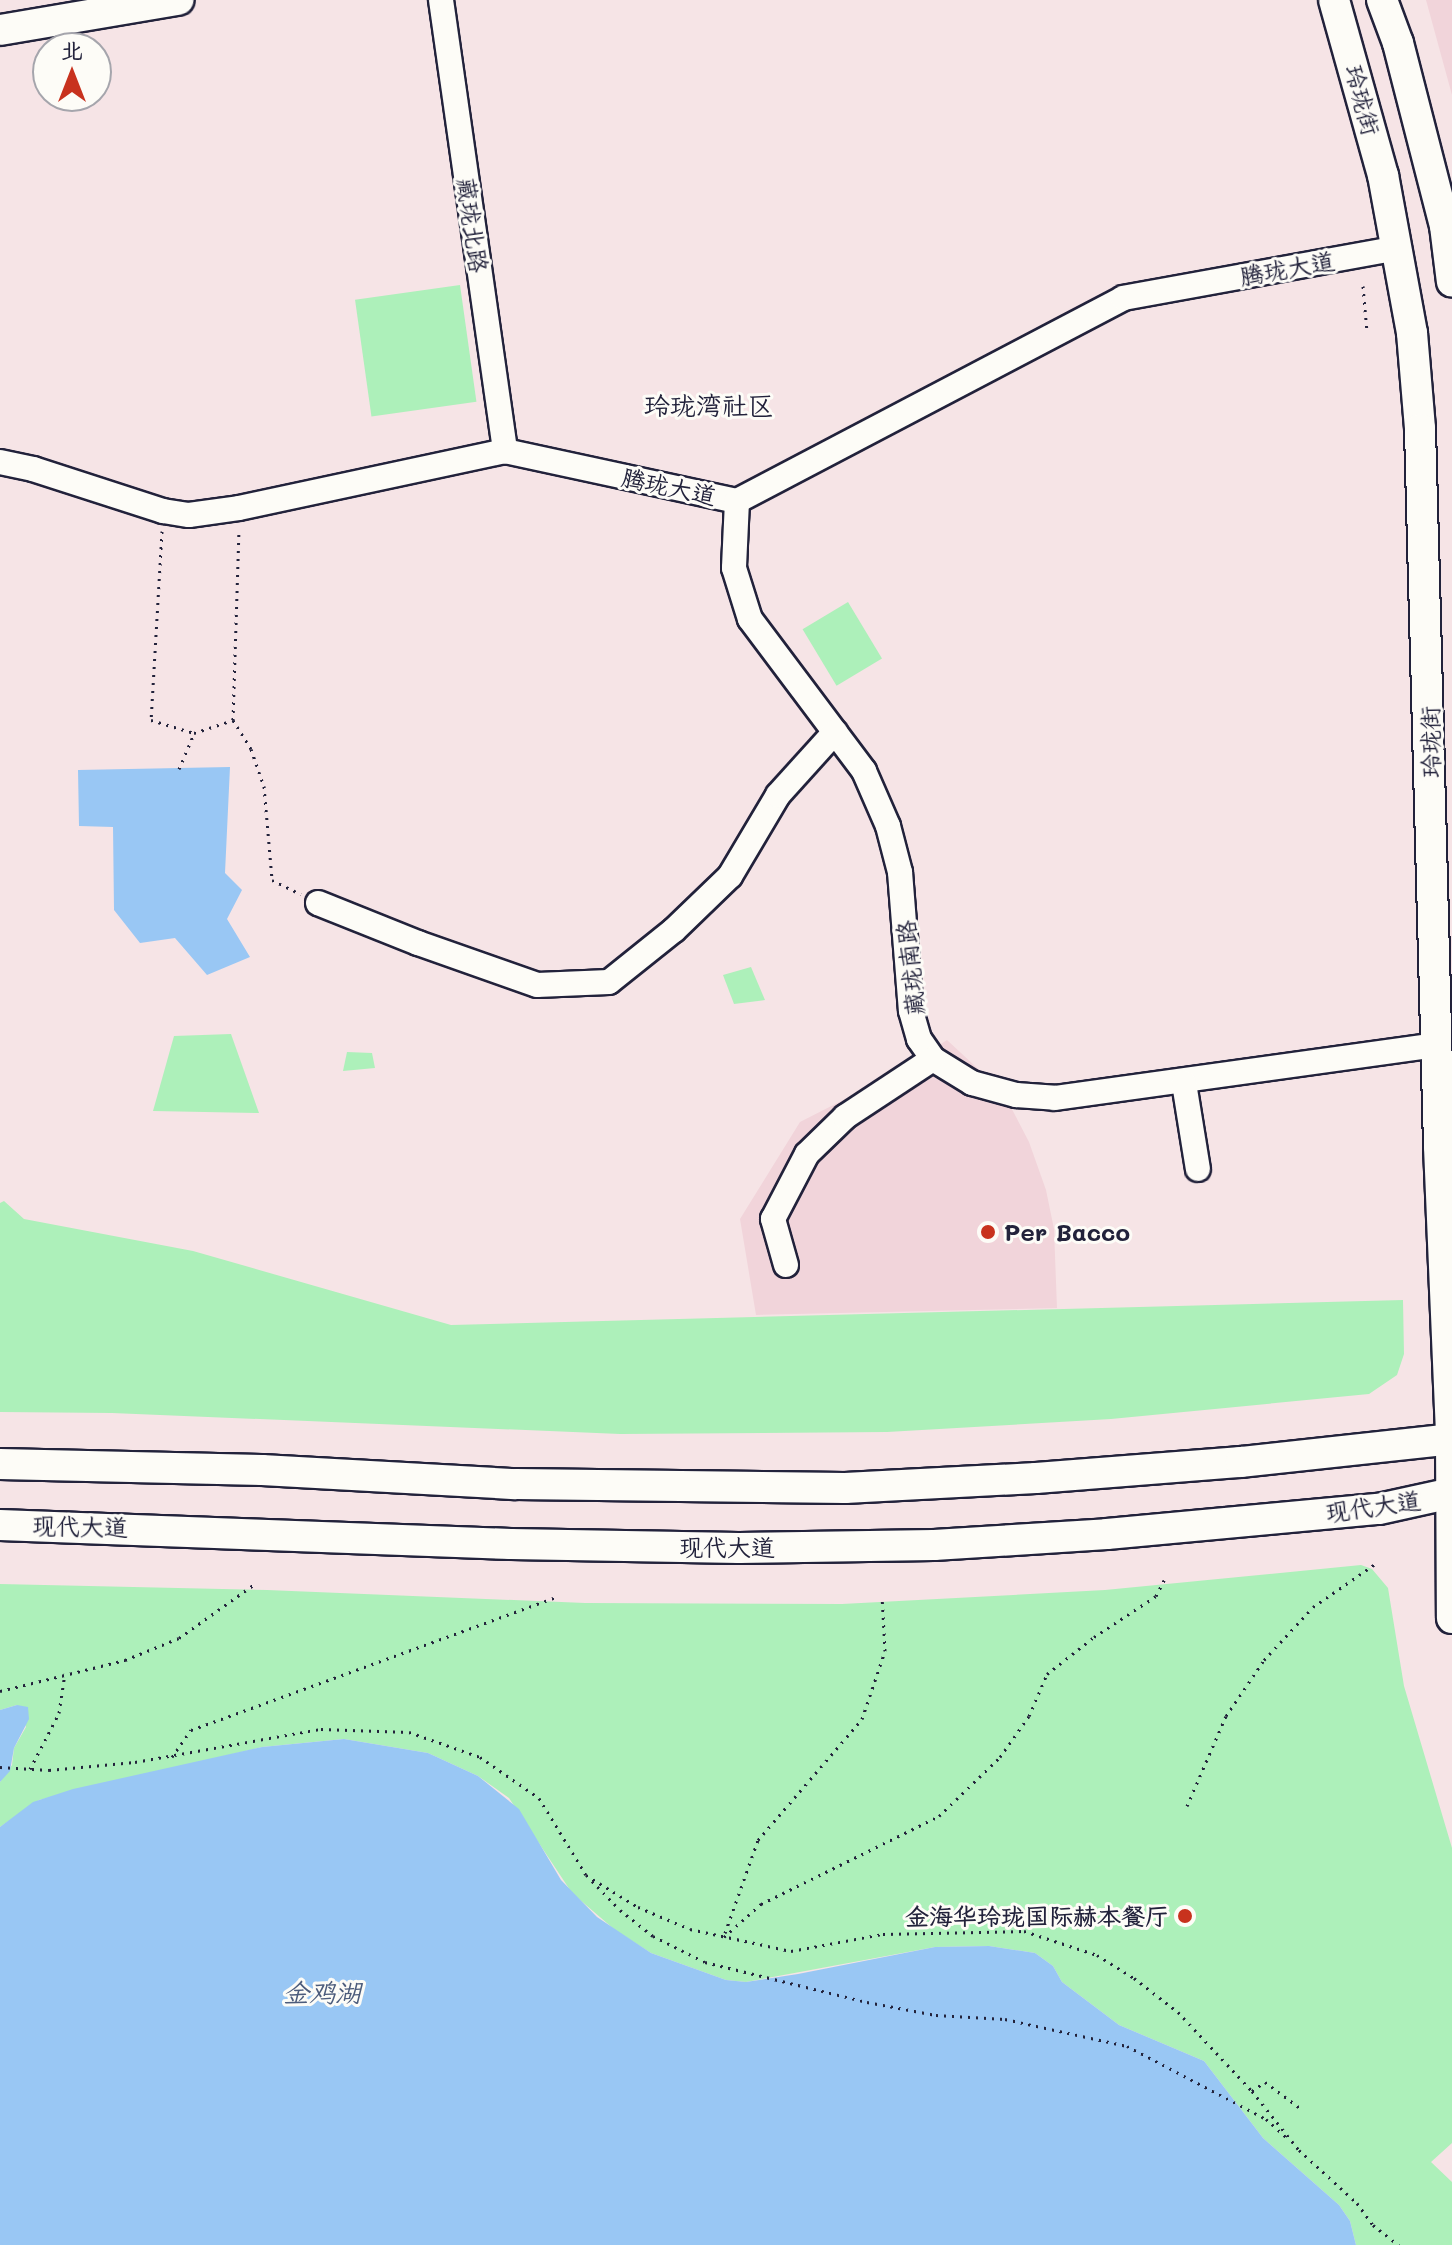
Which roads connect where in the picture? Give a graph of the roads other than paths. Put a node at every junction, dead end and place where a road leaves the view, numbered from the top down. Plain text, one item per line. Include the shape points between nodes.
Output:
1 (178, 0) edge
2 (441, 0) edge
3 (1334, 0) edge
4 (1382, 0) edge
5 (0, 30) edge
6 (1449, 225) edge
7 (1397, 248) junction
8 (1451, 266) edge
9 (505, 451) junction
10 (0, 462) edge
11 (737, 501) junction
12 (835, 732) junction
13 (318, 903) road end
14 (1436, 1045) junction
15 (933, 1059) junction
16 (1184, 1083) junction
17 (1198, 1169) dead end
18 (786, 1265) dead end
19 (1452, 1439) edge
20 (0, 1464) edge
21 (1452, 1493) edge
22 (0, 1525) edge
23 (1452, 1618) edge

1 - 5 main road
2 - 9 street, 藏珑北路
3 - 7 main road, 玲珑街 via 1383,175
4 - 6 main road, 玲珑街
6 - 7 main road
6 - 8 main road, 玲珑街
7 - 8 main road
7 - 11 street, 腾珑大道 via 1123,298
7 - 14 main road, 玲珑街 via 1412,333 1420,429
9 - 10 street, 腾珑大道 via 189,515
9 - 11 street, 腾珑大道
11 - 12 street, 藏珑南路 via 734,568 750,619
12 - 13 street via 778,795 730,876 609,982 537,985
12 - 15 street, 藏珑南路 via 864,771 888,826 900,872 911,1011 919,1039
14 - 16 street
14 - 19 main road, 玲珑街
15 - 16 street via 972,1083 1016,1095 1055,1098
15 - 18 street via 845,1117 807,1154 773,1219
16 - 17 street
19 - 20 main road via 1052,1477 845,1488 516,1484 262,1470
19 - 21 main road, 玲珑街
21 - 22 main road, 现代大道 via 1379,1509 934,1545 527,1544
21 - 23 main road, 玲珑街

